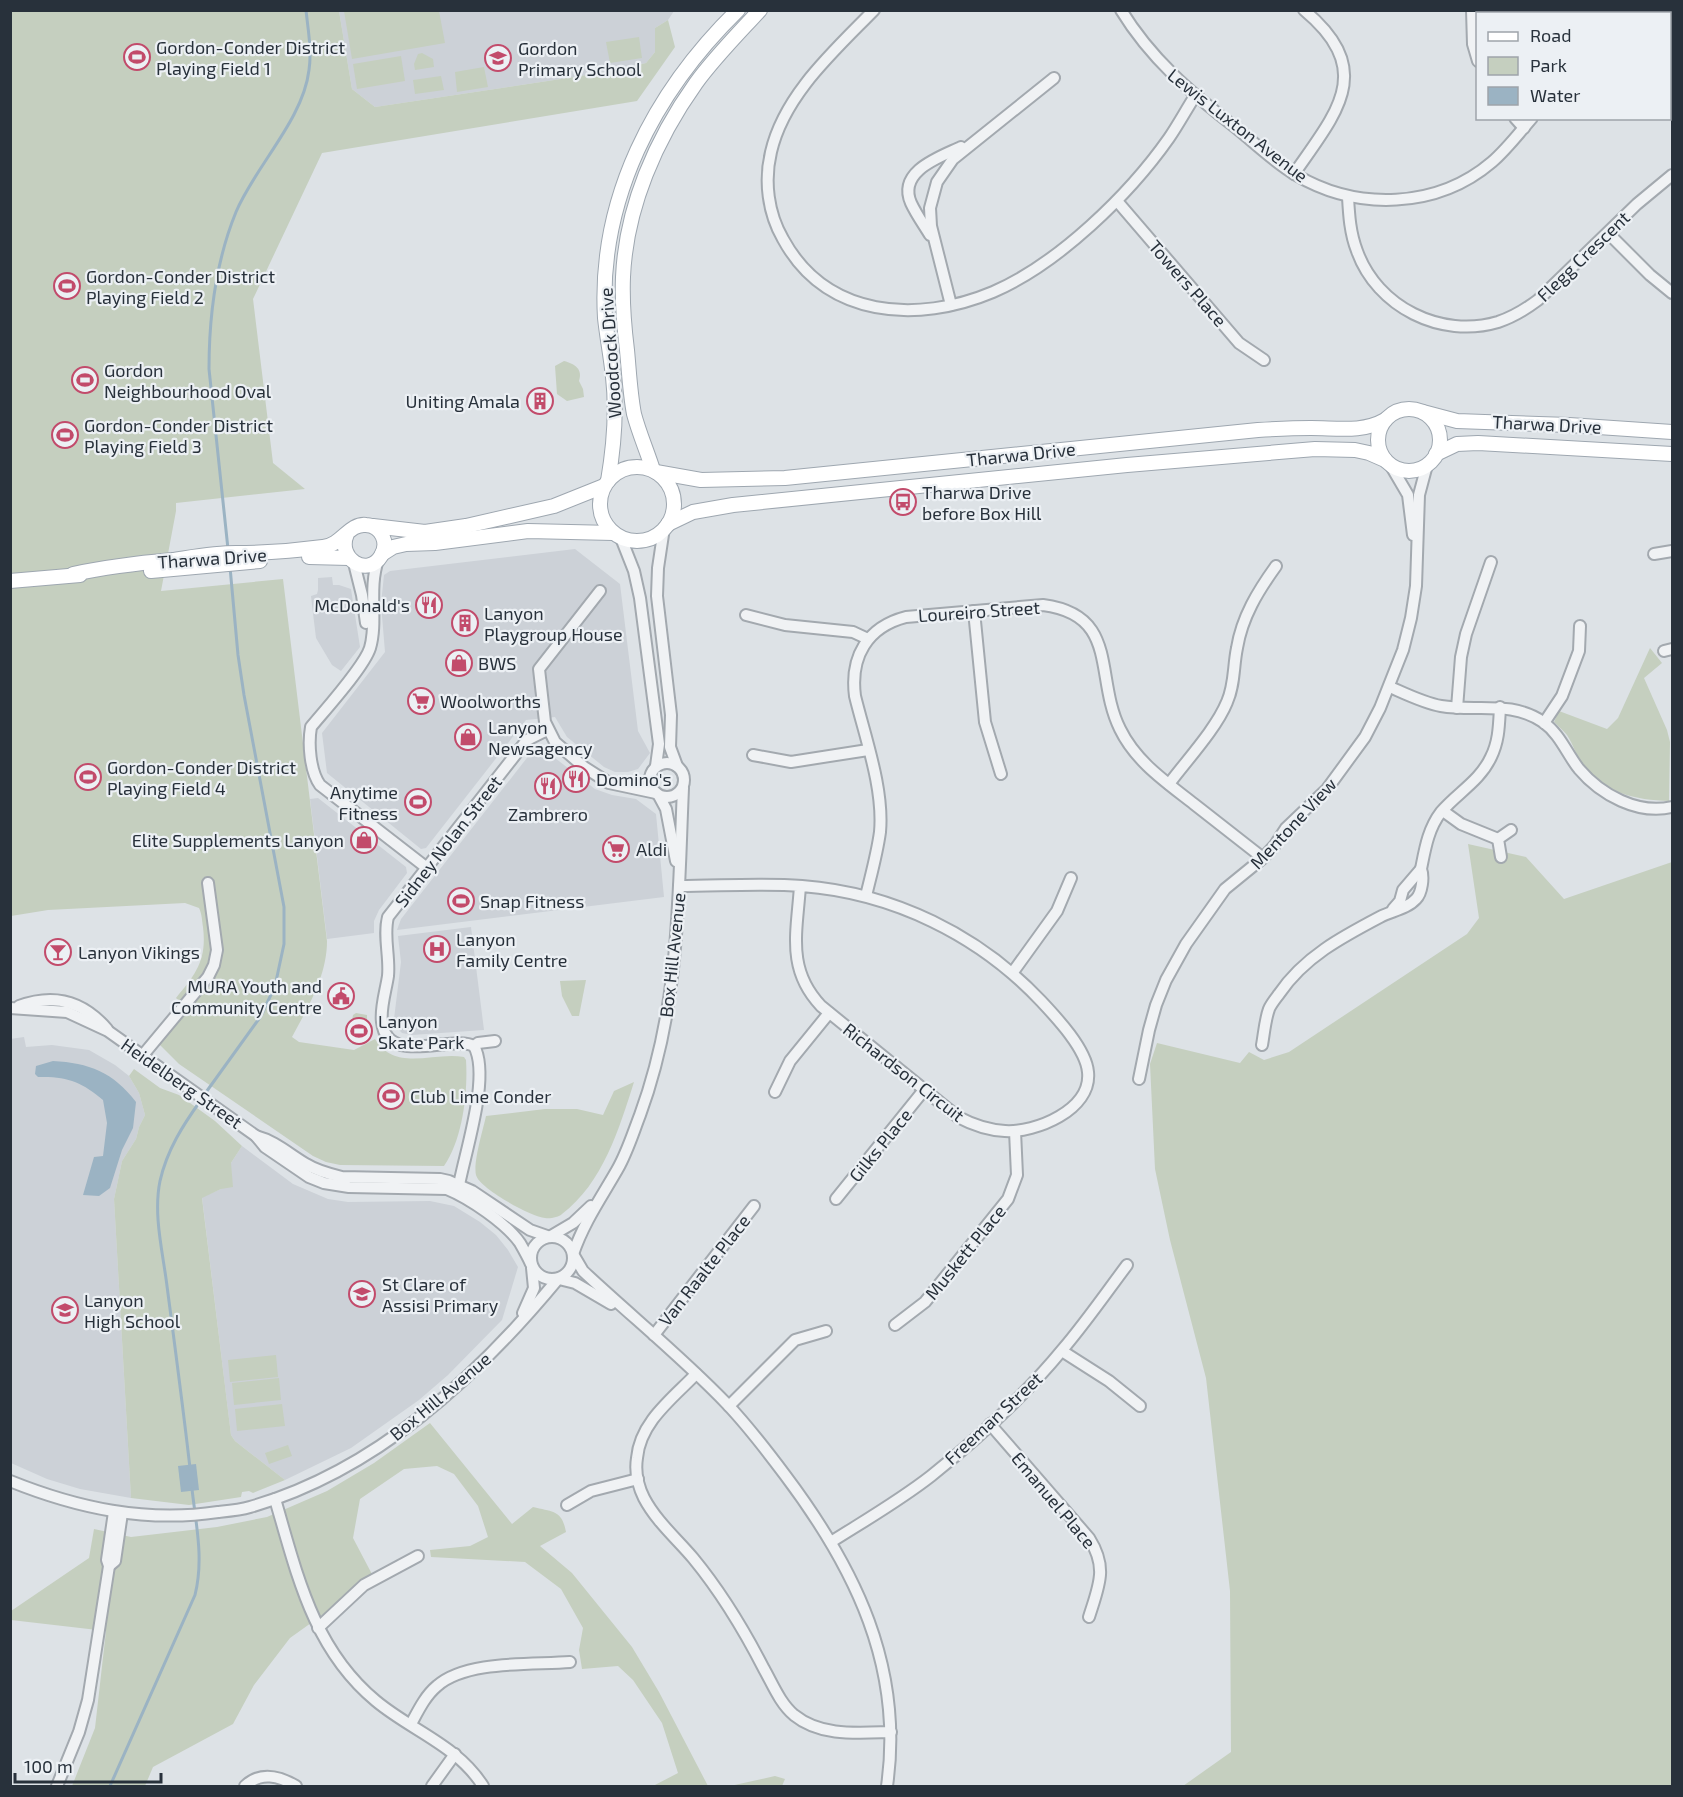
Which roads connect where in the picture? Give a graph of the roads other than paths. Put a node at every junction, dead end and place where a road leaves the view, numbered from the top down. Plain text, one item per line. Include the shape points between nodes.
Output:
1 (738, 10) edge
2 (760, 10) edge
3 (874, 10) edge
4 (1121, 10) edge
5 (1472, 10) edge
6 (1308, 12) edge
7 (1476, 54) edge
8 (1054, 78) dead end
9 (1195, 96) junction
10 (1517, 120) edge
11 (1530, 120) edge
12 (1524, 128) junction
13 (986, 132) junction
14 (1294, 174) junction
15 (1672, 175) edge
16 (1348, 197) junction
17 (1117, 201) junction
18 (1608, 233) junction
19 (940, 264) junction
20 (1672, 293) edge
21 (951, 305) junction
22 (1264, 360) dead end
23 (1422, 412) junction
24 (1385, 420) junction
25 (1672, 432) edge
26 (1672, 454) edge
27 (1432, 459) junction
28 (1388, 463) junction
29 (654, 471) junction
30 (606, 483) junction
31 (370, 526) junction
32 (666, 526) junction
33 (347, 534) junction
34 (617, 535) junction
35 (1672, 551) edge
36 (1416, 553) junction
37 (1654, 554) dead end
38 (380, 557) junction
39 (253, 558) junction
40 (351, 561) junction
41 (1491, 562) dead end
42 (1276, 566) dead end
43 (10, 581) edge
44 (600, 591) dead end
45 (974, 611) junction
46 (746, 615) dead end
47 (1580, 626) dead end
48 (371, 637) junction
49 (868, 639) junction
50 (1390, 687) junction
51 (1500, 707) junction
52 (1457, 708) junction
53 (1544, 723) junction
54 (547, 730) junction
55 (868, 750) junction
56 (753, 755) dead end
57 (677, 766) junction
58 (654, 769) junction
59 (1001, 774) dead end
60 (1168, 784) junction
61 (626, 785) junction
62 (683, 788) junction
63 (658, 795) junction
64 (1672, 807) edge
65 (1443, 811) junction
66 (1512, 830) dead end
67 (1498, 839) junction
68 (1501, 857) dead end
69 (1263, 858) junction
70 (426, 868) junction
71 (1421, 869) junction
72 (1071, 878) dead end
73 (208, 883) dead end
74 (679, 883) junction
75 (800, 886) junction
76 (866, 896) junction
77 (1392, 910) junction
78 (1012, 972) junction
79 (13, 1007) edge
80 (829, 1013) junction
81 (495, 1041) dead end
82 (1262, 1045) dead end
83 (474, 1046) junction
84 (142, 1055) junction
85 (1139, 1079) dead end
86 (924, 1090) junction
87 (775, 1092) dead end
88 (1015, 1131) junction
89 (459, 1189) junction
90 (600, 1198) junction
91 (836, 1199) dead end
92 (754, 1206) dead end
93 (550, 1237) junction
94 (573, 1254) junction
95 (532, 1265) junction
96 (1127, 1265) dead end
97 (558, 1279) junction
98 (627, 1313) junction
99 (519, 1322) junction
100 (896, 1325) dead end
101 (826, 1331) dead end
102 (654, 1335) junction
103 (1062, 1351) junction
104 (696, 1374) junction
105 (729, 1406) junction
106 (1140, 1407) dead end
107 (990, 1424) junction
108 (638, 1479) junction
109 (10, 1480) edge
110 (275, 1499) junction
111 (567, 1505) dead end
112 (118, 1513) junction
113 (831, 1542) junction
114 (418, 1556) dead end
115 (1089, 1617) dead end
116 (318, 1628) junction
117 (570, 1662) dead end
118 (411, 1724) junction
119 (891, 1732) junction
120 (455, 1754) junction
121 (57, 1786) edge
122 (245, 1786) edge
123 (296, 1786) edge
124 (432, 1786) edge
125 (483, 1786) edge
126 (887, 1786) edge

1 - 30 main road, Woodcock Drive via 671,88 637,148 623,185 609,242 605,280 615,412
2 - 29 main road, Woodcock Drive via 724,49 673,118 649,166 627,240 623,314 634,411
3 - 21 street via 813,76 778,129 768,175 774,220 802,268 830,291 857,303 892,310
4 - 9 street, Lewis Luxton Avenue via 1167,71
5 - 7 street
6 - 14 street via 1336,44 1345,77 1343,94 1332,119
8 - 13 street
9 - 14 street, Lewis Luxton Avenue
9 - 17 street via 1150,164
10 - 12 street
11 - 12 street, Lewis Luxton Avenue
12 - 16 street, Lewis Luxton Avenue via 1493,161 1453,186 1406,199
13 - 19 street via 953,159 937,182 930,208
13 - 19 street via 925,165 910,181 910,201
14 - 16 street, Lewis Luxton Avenue
15 - 18 street, Flegg Crescent
16 - 18 street, Flegg Crescent via 1357,251 1373,280 1391,300 1420,317 1442,324 1476,326 1520,313
17 - 21 street via 1066,245 1016,280 991,293
17 - 22 street, Towers Place via 1239,343
18 - 20 street
19 - 21 street
23 - 24 main road via 1403,410
23 - 25 main road, Tharwa Drive via 1457,421
23 - 27 main road via 1436,426 1439,444
24 - 28 main road via 1377,440
24 - 29 main road, Tharwa Drive via 1362,430 1258,430 785,478 700,480
26 - 27 main road, Tharwa Drive via 1478,443 1457,444
27 - 28 main road via 1410,471
27 - 36 street, Mentone View via 1419,495
28 - 32 main road, Tharwa Drive via 1355,450 1315,449 1127,465 733,505 684,516
28 - 36 street, Mentone View via 1408,495
29 - 30 main road via 630,468
29 - 32 main road via 673,495 673,509
30 - 31 main road via 554,506 466,526 425,532
30 - 34 main road via 600,511
31 - 33 main road via 357,526
31 - 38 main road via 381,534 385,548
32 - 34 main road via 645,540 631,541
32 - 57 street via 657,596 670,747
33 - 39 main road, Tharwa Drive via 328,547
33 - 40 main road via 344,546
34 - 38 main road via 528,531 406,544
34 - 58 street via 634,571 640,598 659,744
35 - 37 street
36 - 50 street, Mentone View via 1411,618
38 - 40 main road via 366,566
38 - 48 street via 372,594
39 - 40 main road, Tharwa Drive via 318,556
39 - 43 main road, Tharwa Drive via 237,553 208,561 104,567
40 - 48 street
41 - 52 street via 1466,634
42 - 60 street via 1256,594 1243,624 1233,687 1226,704
44 - 54 street via 539,669
45 - 49 street, Loureiro Street via 898,619
45 - 59 street via 985,722
45 - 60 street, Loureiro Street via 1043,605 1066,610 1085,621 1099,644 1108,698 1120,731 1142,760
46 - 49 street via 785,625 854,632
47 - 53 street via 1579,651 1562,696
48 - 70 street via 365,657 311,728 315,777 320,785
49 - 55 street, Loureiro Street via 857,659 853,681
50 - 52 street via 1439,706
50 - 69 street, Mentone View via 1346,765
51 - 52 street
51 - 53 street via 1523,712
51 - 65 street via 1498,740 1487,765
53 - 64 street via 1578,768 1603,791 1634,805
54 - 61 street via 584,767 609,783
54 - 70 street, Sidney Nolan Street via 527,740
55 - 56 street via 791,762
55 - 76 street, Loureiro Street via 880,808 880,831
57 - 58 street via 663,763
57 - 62 street via 684,776
58 - 61 street
58 - 63 street via 650,783
60 - 69 street, Loureiro Street
61 - 63 street
62 - 63 street via 673,797
62 - 74 street, Box Hill Avenue
63 - 74 street, Box Hill Avenue via 666,808
65 - 67 street via 1461,824
65 - 71 street via 1429,834
66 - 67 street
67 - 68 street
69 - 85 street, Mentone View via 1225,890 1186,944 1156,1005
70 - 83 street, Sidney Nolan Street via 388,916 389,969 382,1024 385,1033 402,1045
71 - 77 street
71 - 77 street via 1418,898
72 - 78 street via 1057,911
73 - 84 street via 217,950 214,964 208,977
74 - 75 street, Richardson Circuit
74 - 90 street, Box Hill Avenue via 672,988 656,1064 626,1150
75 - 76 street, Richardson Circuit
75 - 80 street, Richardson Circuit via 797,966 810,994
76 - 78 street, Richardson Circuit via 916,913 954,932
77 - 82 street via 1332,942 1301,968 1269,1008
78 - 88 street, Richardson Circuit via 1072,1038 1085,1059 1088,1077 1083,1096 1068,1112 1036,1127
79 - 84 street, Heidelberg Street via 32,1001 63,1001 85,1008 108,1031
80 - 86 street, Richardson Circuit
80 - 87 street via 790,1061
81 - 83 street, Sidney Nolan Street
83 - 89 street via 480,1087
84 - 89 street, Heidelberg Street via 309,1177 349,1188
86 - 88 street, Richardson Circuit via 972,1125
86 - 91 street, Gilks Place
88 - 100 street, Muskett Place via 1017,1175 1008,1199 925,1302
89 - 93 street, Heidelberg Street via 530,1230
89 - 95 street, Heidelberg Street via 512,1234
90 - 93 street, Box Hill Avenue via 573,1223
90 - 94 street, Box Hill Avenue via 581,1230
92 - 102 street, Van Raalte Place
93 - 94 street via 565,1241
93 - 95 street via 535,1245
94 - 97 street via 572,1266
94 - 98 street via 583,1271
95 - 97 street via 539,1275
95 - 99 street, Box Hill Avenue via 534,1288
96 - 103 street, Freeman Street
97 - 98 street via 575,1282
97 - 99 street, Box Hill Avenue
98 - 102 street
99 - 110 street, Box Hill Avenue via 464,1380 407,1428 342,1470
101 - 105 street via 795,1340
102 - 104 street
103 - 106 street via 1109,1381
103 - 107 street, Freeman Street
104 - 105 street
104 - 108 street via 644,1433 637,1456
105 - 113 street via 796,1490
107 - 113 street, Freeman Street via 904,1496
107 - 115 street, Emanuel Place via 1097,1550 1101,1572
108 - 111 street via 591,1491
108 - 119 street via 652,1511 709,1579 747,1636 778,1697 795,1715 827,1731
109 - 112 street, Box Hill Avenue via 58,1499
110 - 112 street, Box Hill Avenue via 249,1508 209,1514
110 - 116 street
112 - 121 street via 107,1560 110,1566 88,1700
113 - 119 street via 853,1581 877,1643
114 - 116 street via 363,1585
116 - 118 street via 357,1683
117 - 118 street via 465,1671 437,1686
118 - 120 street
119 - 126 street
120 - 124 street
120 - 125 street
122 - 123 street via 268,1776

